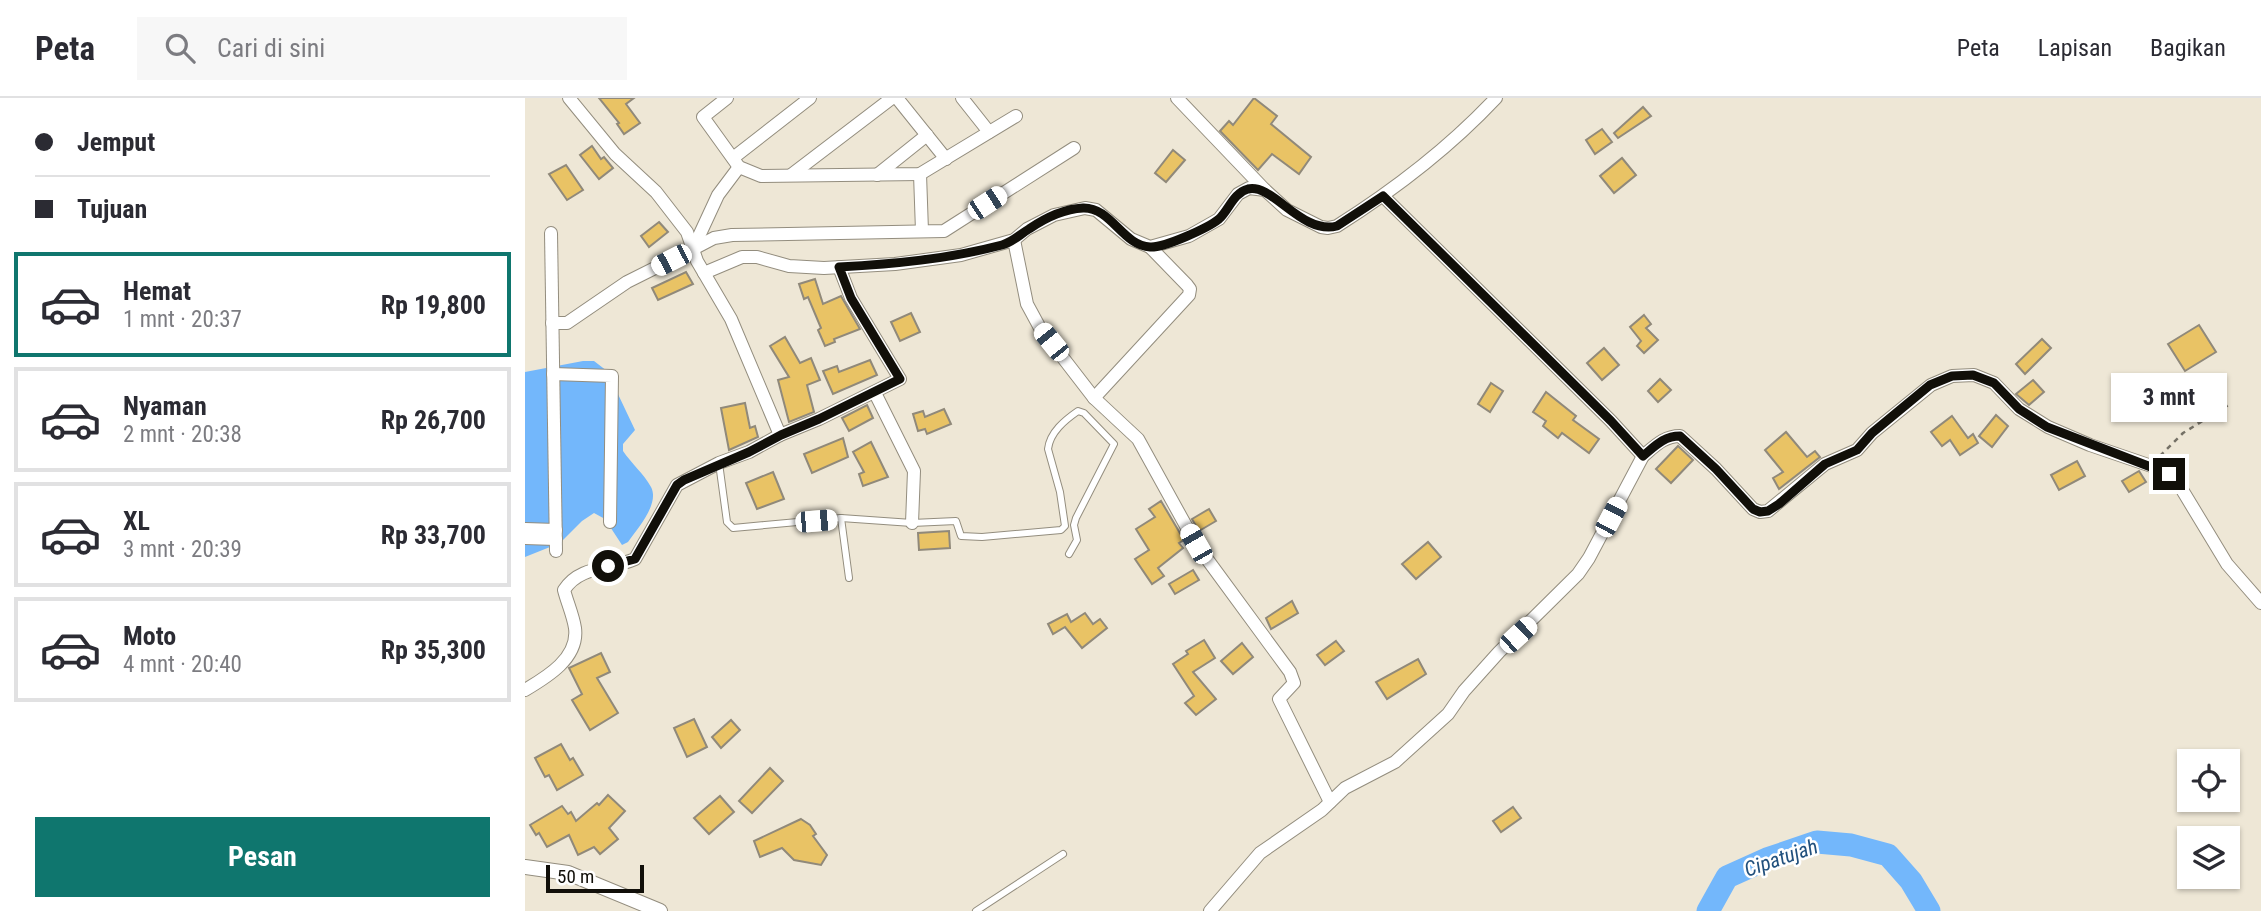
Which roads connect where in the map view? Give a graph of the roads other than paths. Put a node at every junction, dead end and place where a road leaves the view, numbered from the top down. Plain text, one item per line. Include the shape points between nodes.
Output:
1 (569, 98) edge
2 (727, 98) edge
3 (810, 98) edge
4 (892, 98) edge
5 (897, 98) edge
6 (962, 98) edge
7 (1177, 98) edge
8 (1496, 98) edge
9 (1016, 116) dead end
10 (989, 132) junction
11 (927, 135) junction
12 (1073, 148) dead end
13 (946, 159) junction
14 (736, 162) junction
15 (920, 174) junction
16 (877, 175) junction
17 (791, 176) junction
18 (1265, 190) junction
19 (1383, 196) junction
20 (922, 232) junction
21 (551, 233) dead end
22 (1014, 240) junction
23 (1150, 247) junction
24 (693, 249) junction
25 (839, 267) junction
26 (704, 273) junction
27 (552, 323) junction
28 (553, 374) junction
29 (875, 393) junction
30 (1094, 398) junction
31 (781, 435) junction
32 (1643, 456) junction
33 (719, 463) junction
34 (841, 518) junction
35 (610, 522) dead end
36 (912, 523) junction
37 (525, 529) edge
38 (525, 538) edge
39 (556, 540) junction
40 (1069, 554) dead end
41 (849, 578) dead end
42 (2261, 603) edge
43 (525, 690) edge
44 (1330, 802) junction
45 (1063, 854) dead end
46 (525, 867) edge
47 (660, 911) edge
48 (976, 911) edge
49 (1210, 911) edge

1 - 24 street via 615,154 656,192 687,232
2 - 14 street via 703,117
3 - 14 street
4 - 17 street
5 - 11 street
6 - 10 street
7 - 18 street
8 - 19 street
9 - 10 street
10 - 13 street
11 - 13 street
11 - 16 street
12 - 20 street via 944,231
13 - 15 street
14 - 17 street via 761,176
14 - 24 street
15 - 16 street
15 - 20 street
16 - 17 street
18 - 19 street via 1287,210 1328,228
18 - 23 street via 1249,188 1238,194 1219,219 1189,236
19 - 32 street
20 - 24 street via 732,234
21 - 27 street
22 - 23 street via 1054,215 1085,208 1096,210 1131,239
22 - 25 street via 961,255
22 - 30 street via 1027,304
23 - 30 street via 1187,285 1189,295
24 - 26 street
24 - 27 street via 627,282 567,323
25 - 26 street via 789,266 742,257
25 - 29 street via 851,298 900,379
26 - 31 street via 731,318
27 - 28 street
28 - 35 street via 612,376
28 - 39 street
29 - 31 street
29 - 36 street via 914,471
30 - 44 street via 1139,439 1196,544 1290,672 1294,683 1279,699
31 - 33 street
32 - 42 street via 1670,436 1680,436 1753,509 1768,511 1825,464 1857,450 1930,385 1952,376 1973,375 1994,383 2019,409 2047,427 2169,474 2180,484 2227,564
32 - 44 street via 1589,558 1561,592 1499,652 1448,713 1395,762 1345,788
33 - 34 lane via 727,522 733,528
33 - 43 street via 677,485 635,559 588,570 571,579 564,590 575,630 569,653
34 - 36 lane
34 - 41 lane
36 - 40 lane via 956,521 961,536 982,537 1061,530 1065,526 1062,502 1049,441 1069,417 1084,412 1114,444 1076,518 1077,540
37 - 39 street
38 - 39 street
44 - 49 street via 1260,853
45 - 48 lane
46 - 47 street via 568,873

